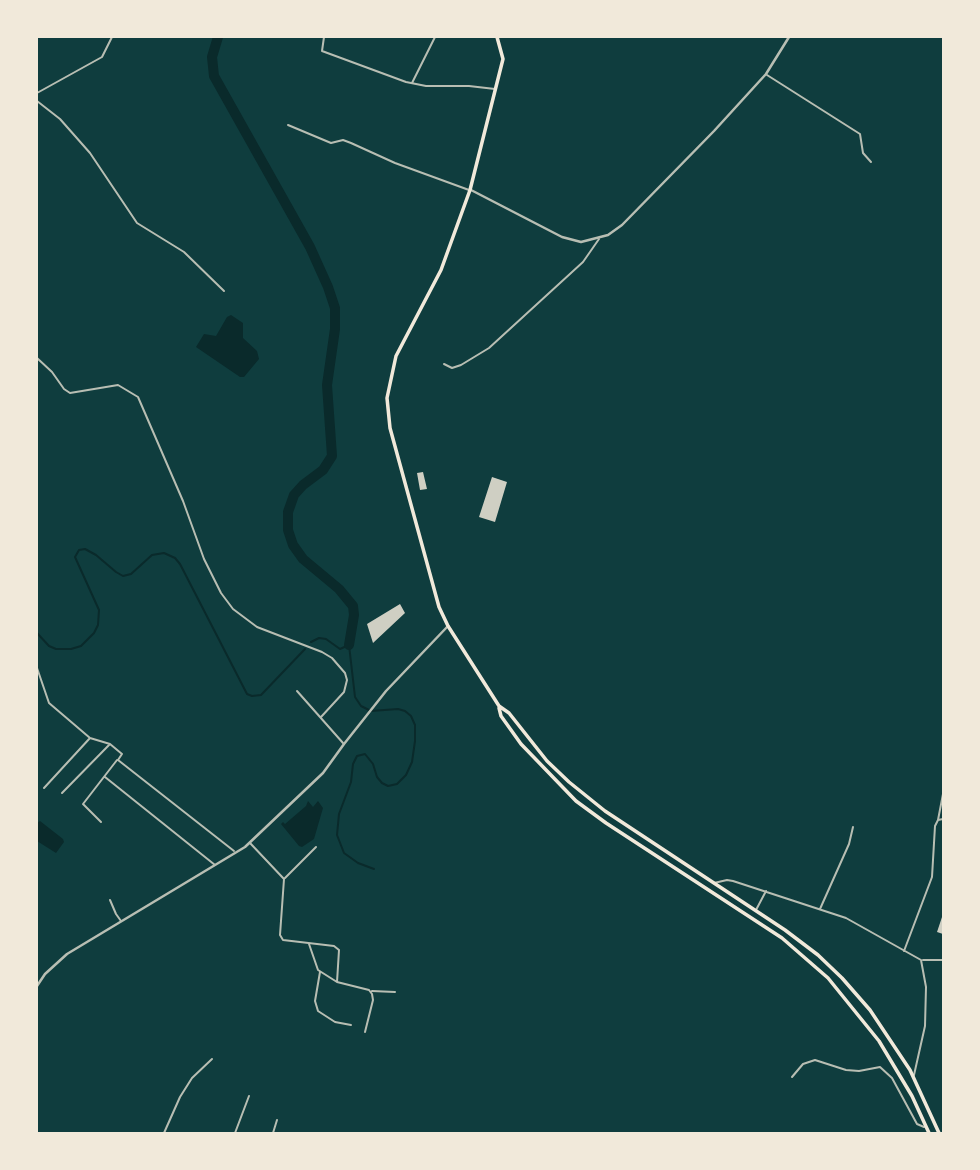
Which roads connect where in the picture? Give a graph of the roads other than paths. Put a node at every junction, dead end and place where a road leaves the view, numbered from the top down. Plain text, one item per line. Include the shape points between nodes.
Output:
1 (112, 37) edge
2 (324, 37) edge
3 (435, 37) edge
4 (496, 37) edge
5 (789, 37) edge
6 (766, 74) junction
7 (412, 83) junction
8 (496, 89) junction
9 (37, 93) edge
10 (37, 101) edge
11 (288, 125) dead end
12 (871, 162) dead end
13 (470, 190) junction
14 (599, 238) junction
15 (224, 291) dead end
16 (37, 358) edge
17 (444, 365) dead end
18 (448, 626) junction
19 (37, 668) edge
20 (297, 691) dead end
21 (499, 706) junction
22 (321, 718) junction
23 (90, 738) junction
24 (110, 744) junction
25 (344, 744) junction
26 (118, 760) junction
27 (104, 777) junction
28 (44, 788) dead end
29 (62, 793) dead end
30 (943, 794) edge
31 (943, 819) edge
32 (938, 820) junction
33 (101, 822) dead end
34 (853, 827) dead end
35 (249, 842) junction
36 (316, 847) dead end
37 (236, 853) junction
38 (216, 866) junction
39 (284, 879) junction
40 (714, 883) junction
41 (766, 891) junction
42 (110, 900) dead end
43 (820, 909) junction
44 (756, 911) junction
45 (753, 919) junction
46 (122, 921) junction
47 (309, 943) junction
48 (903, 951) junction
49 (921, 960) junction
50 (943, 960) edge
51 (320, 972) junction
52 (337, 982) junction
53 (37, 986) edge
54 (369, 990) junction
55 (395, 992) dead end
56 (351, 1025) dead end
57 (365, 1032) dead end
58 (212, 1059) dead end
59 (914, 1076) junction
60 (792, 1077) dead end
61 (249, 1096) dead end
62 (277, 1120) dead end
63 (926, 1127) junction
64 (164, 1133) edge
65 (235, 1133) edge
66 (273, 1133) edge
67 (929, 1133) edge
68 (939, 1133) edge

1 - 9 street via 102,57
2 - 7 street via 322,51
3 - 7 street
4 - 8 main road via 503,59
5 - 6 street
6 - 12 street via 860,134 863,153
6 - 14 street via 622,225
7 - 8 street
8 - 13 main road
10 - 15 street via 90,153 138,223 184,252
11 - 13 street via 331,143 351,143
13 - 14 street via 562,237 580,242
13 - 18 main road via 441,270 396,356 387,398 412,517
14 - 17 street via 583,262 489,348 461,365
16 - 22 street via 70,393 118,385 138,397 221,593 246,620 332,658 345,673 344,692
18 - 21 main road
18 - 25 street via 386,691
19 - 23 street via 49,703
20 - 22 street
21 - 40 main road via 579,791
21 - 45 main road via 522,744 576,801
22 - 25 street
23 - 24 street
23 - 28 street
24 - 26 street via 122,754
24 - 29 street
25 - 35 street via 323,773
26 - 27 street
26 - 37 street
27 - 33 street via 83,804
27 - 38 street
30 - 32 street
31 - 32 street
32 - 48 street via 932,877
34 - 43 street
35 - 37 street
35 - 39 street
36 - 39 street
37 - 38 street
38 - 46 street
39 - 47 street via 281,938
40 - 41 street via 727,880
40 - 44 main road
41 - 43 street
41 - 44 street
42 - 46 street
43 - 48 street via 846,918
44 - 45 main road
44 - 59 main road via 842,978 870,1010
45 - 63 main road via 804,956 849,1002 879,1041
46 - 53 street via 67,954
47 - 51 street
47 - 52 street via 338,948
48 - 49 street
49 - 50 street
49 - 59 street via 925,1027
51 - 52 street
51 - 56 street via 318,1010 335,1022
52 - 54 street
54 - 55 street
54 - 57 street via 373,1000
58 - 64 street via 192,1078
59 - 68 main road
60 - 63 street via 803,1064 815,1060 846,1070 880,1067 892,1078 917,1124
61 - 65 street
62 - 66 street
63 - 67 main road

